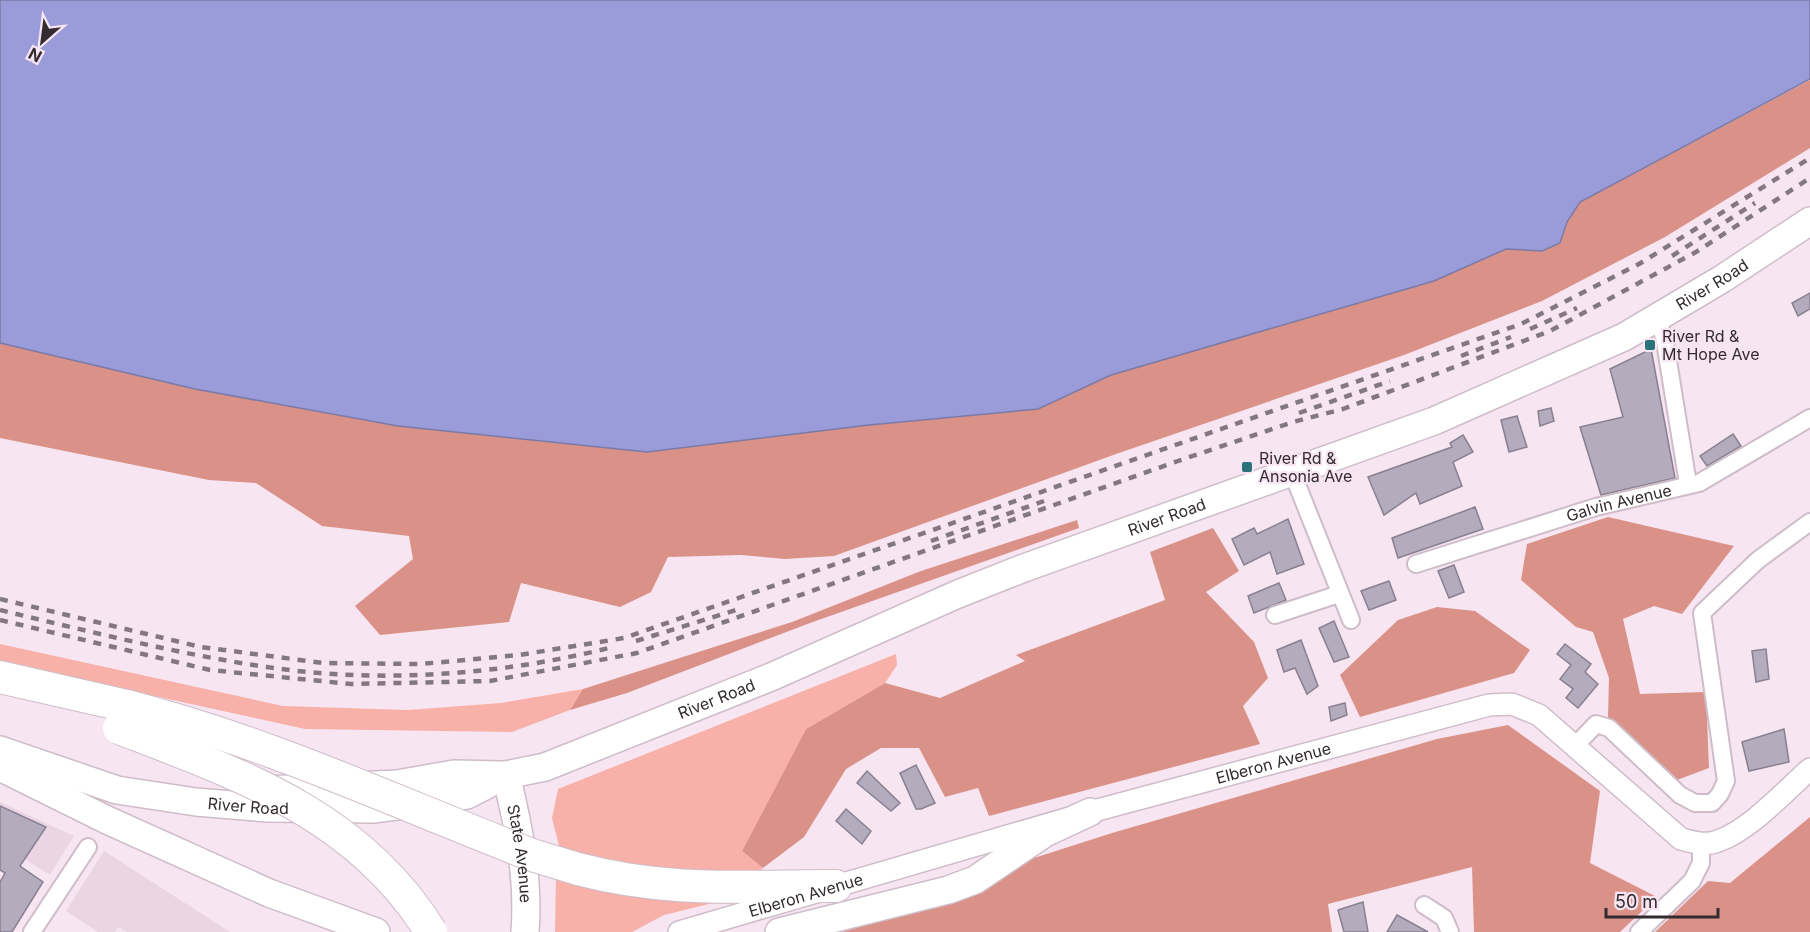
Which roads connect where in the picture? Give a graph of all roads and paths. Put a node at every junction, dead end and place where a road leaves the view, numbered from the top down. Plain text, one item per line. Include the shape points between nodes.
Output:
1 (1810, 221) edge
2 (1655, 319) junction
3 (1810, 418) edge
4 (1292, 472) junction
5 (1688, 484) junction
6 (1810, 522) edge
7 (1416, 564) dead end
8 (1340, 594) junction
9 (1275, 615) dead end
10 (1352, 620) dead end
11 (0, 677) edge
12 (0, 691) edge
13 (123, 717) junction
14 (1575, 746) junction
15 (0, 750) edge
16 (0, 767) edge
17 (1810, 770) edge
18 (506, 776) junction
19 (1090, 812) junction
20 (1701, 844) junction
21 (88, 847) dead end
22 (836, 886) junction
23 (269, 893) junction
24 (1424, 905) dead end
25 (32, 932) edge
26 (327, 932) edge
27 (376, 932) edge
28 (431, 932) edge
29 (525, 932) edge
30 (679, 932) edge
31 (780, 932) edge
32 (1450, 932) edge
33 (1639, 932) edge

1 - 2 main road, River Road
2 - 4 main road, River Road via 1624,337 1434,421
2 - 5 street via 1664,336
3 - 5 street, Galvin Avenue via 1699,483
4 - 8 street
4 - 18 main road, River Road via 1024,568 619,739 544,767
5 - 7 street, Galvin Avenue via 1596,507
6 - 14 street via 1758,560 1702,613 1726,781 1712,803 1695,803 1680,795 1609,728 1596,724
8 - 9 street
8 - 10 street
11 - 13 highway
12 - 13 highway
13 - 22 highway, bridge via 181,720 535,856 608,877 674,887
13 - 28 highway, bridge via 300,805 361,850 409,900
14 - 19 street, Elberon Avenue via 1539,714 1512,704 1489,705
14 - 20 street, Elberon Avenue via 1681,839
15 - 18 main road, River Road via 117,790 267,808 373,809 417,804 467,795
16 - 23 main road
17 - 20 street via 1744,826 1718,842
18 - 29 main road, State Avenue via 521,840
19 - 22 street, Elberon Avenue
19 - 31 main road via 1045,833 975,880
20 - 33 street via 1701,863 1692,881
21 - 25 street
22 - 30 street, Elberon Avenue
23 - 26 main road
23 - 27 main road
24 - 32 street via 1444,918

